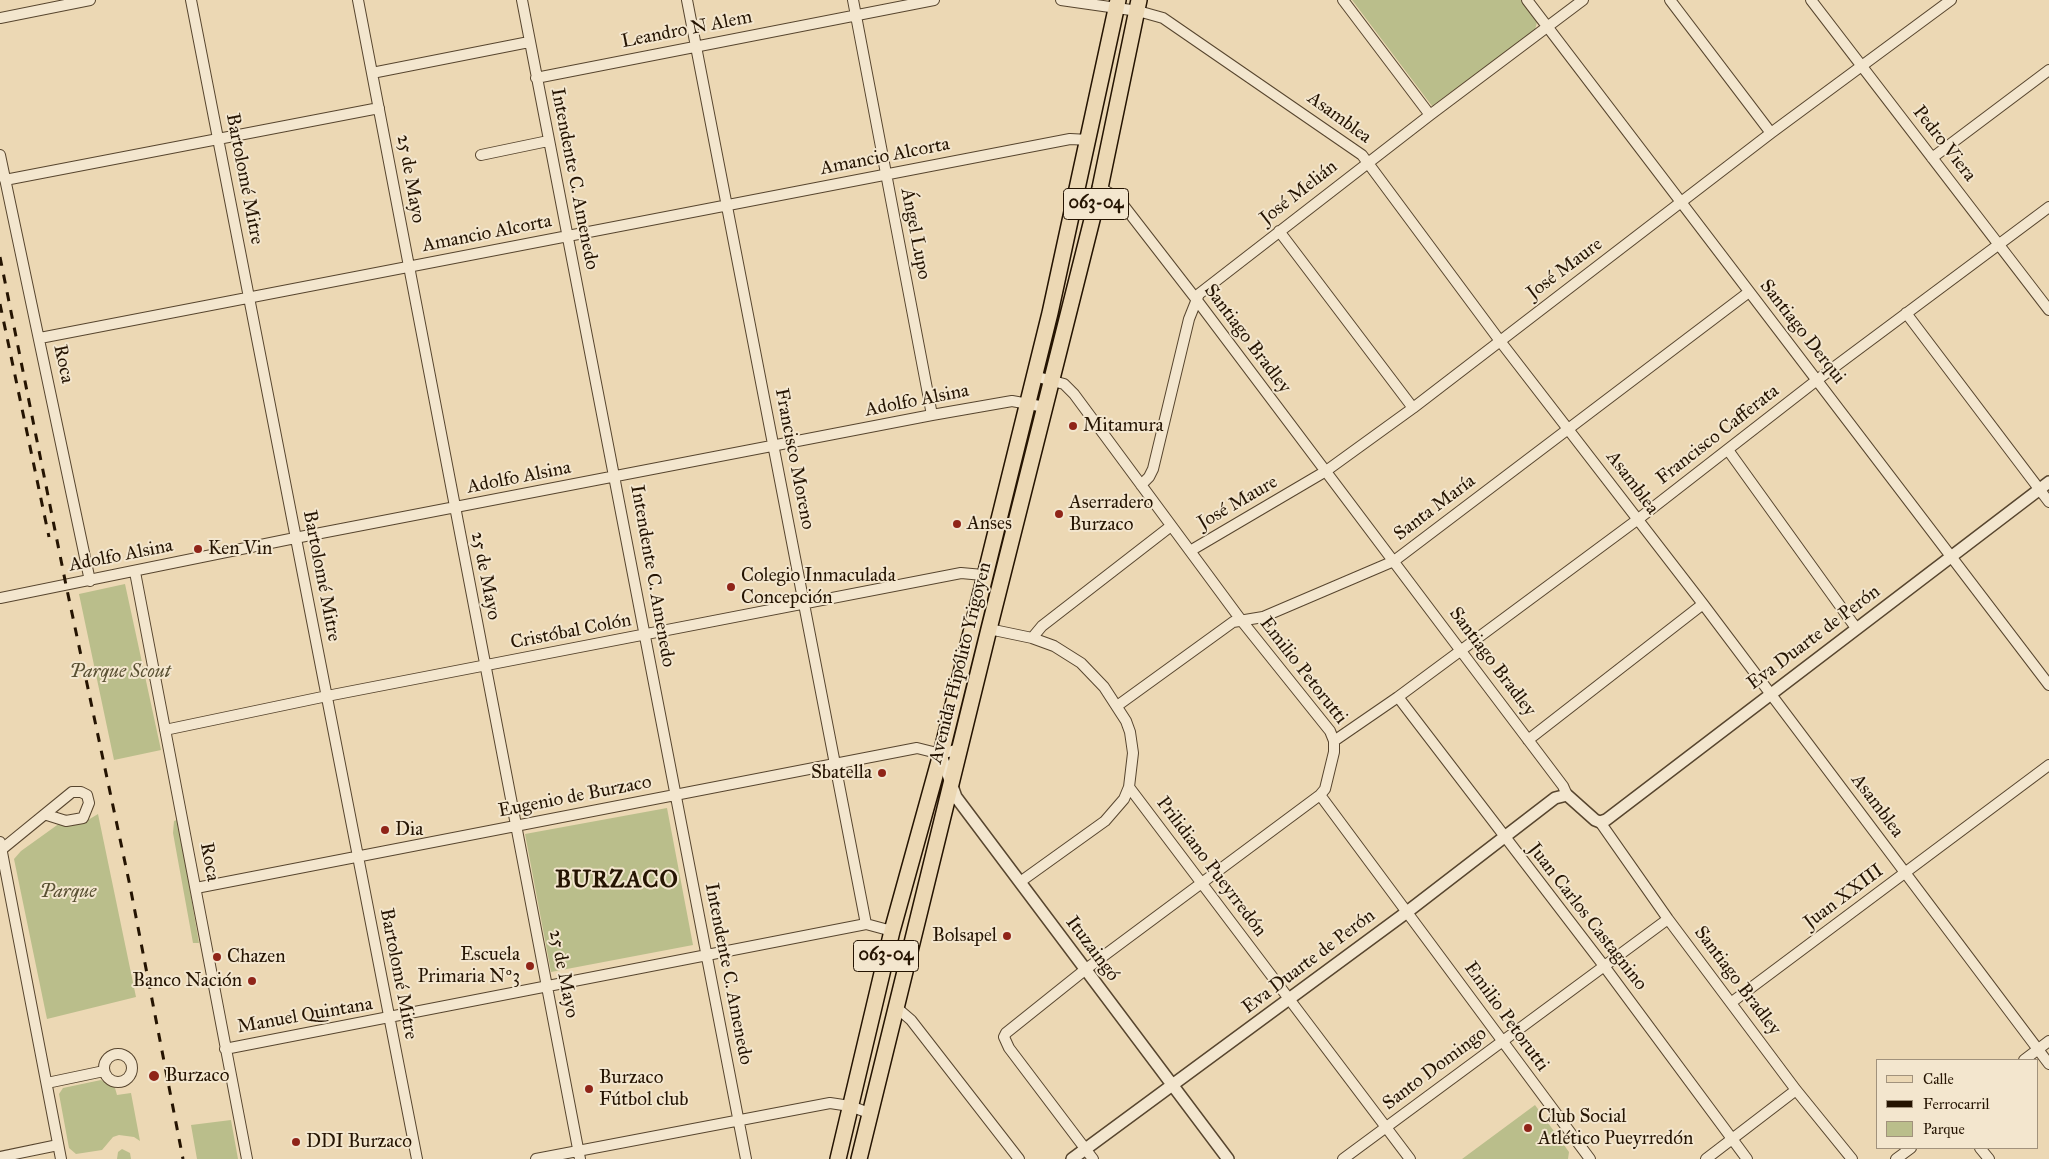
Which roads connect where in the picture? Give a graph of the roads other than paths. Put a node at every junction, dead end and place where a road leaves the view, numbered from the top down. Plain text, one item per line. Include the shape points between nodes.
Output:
1 (90, 0) edge
2 (191, 0) edge
3 (358, 0) edge
4 (522, 0) edge
5 (687, 0) edge
6 (853, 0) edge
7 (934, 0) edge
8 (1061, 0) edge
9 (1343, 0) edge
10 (1527, 0) edge
11 (1583, 0) edge
12 (1670, 0) edge
13 (1811, 0) edge
14 (1951, 0) edge
15 (1117, 4) edge
16 (1138, 6) edge
17 (856, 16) junction
18 (0, 18) edge
19 (1546, 27) junction
20 (529, 42) junction
21 (696, 45) junction
22 (1862, 66) junction
23 (2049, 70) edge
24 (372, 73) junction
25 (536, 78) junction
26 (379, 108) junction
27 (1430, 115) junction
28 (1771, 133) junction
29 (218, 138) junction
30 (1089, 140) junction
31 (548, 141) junction
32 (0, 155) edge
33 (481, 155) dead end
34 (1932, 158) junction
35 (1368, 162) junction
36 (886, 174) junction
37 (5, 180) junction
38 (1100, 188) junction
39 (1682, 203) junction
40 (726, 206) junction
41 (2049, 207) edge
42 (1279, 231) junction
43 (567, 236) junction
44 (2000, 244) junction
45 (408, 267) junction
46 (1748, 292) junction
47 (248, 299) junction
48 (1196, 299) junction
49 (2049, 310) edge
50 (1906, 312) junction
51 (40, 338) junction
52 (1500, 341) junction
53 (1034, 376) junction
54 (1052, 380) junction
55 (1817, 380) junction
56 (1027, 402) junction
57 (1045, 407) junction
58 (1413, 408) junction
59 (932, 415) junction
60 (1569, 430) junction
61 (774, 447) junction
62 (1728, 450) junction
63 (1326, 471) junction
64 (616, 478) junction
65 (2049, 482) edge
66 (1140, 485) junction
67 (2039, 490) junction
68 (2049, 502) edge
69 (454, 508) junction
70 (1637, 520) junction
71 (1171, 526) junction
72 (295, 538) junction
73 (1190, 551) junction
74 (1951, 556) junction
75 (1394, 561) junction
76 (135, 572) junction
77 (983, 575) junction
78 (90, 581) junction
79 (0, 598) edge
80 (805, 604) junction
81 (1703, 604) junction
82 (1241, 620) junction
83 (989, 628) junction
84 (1856, 628) junction
85 (645, 636) junction
86 (1032, 638) junction
87 (1461, 651) junction
88 (485, 666) junction
89 (2049, 685) edge
90 (1770, 693) junction
91 (327, 696) junction
92 (1398, 697) junction
93 (1117, 706) junction
94 (165, 730) junction
95 (1528, 740) junction
96 (1334, 741) junction
97 (959, 749) junction
98 (941, 754) junction
99 (836, 762) junction
100 (2049, 765) edge
101 (1129, 787) junction
102 (951, 788) junction
103 (1320, 795) junction
104 (1567, 795) junction
105 (676, 796) junction
106 (47, 815) dead end
107 (1600, 822) junction
108 (516, 826) junction
109 (1504, 837) junction
110 (1, 846) edge
111 (358, 856) junction
112 (2, 866) edge
113 (1905, 873) junction
114 (1020, 882) junction
115 (1201, 884) junction
116 (196, 888) junction
117 (1407, 912) junction
118 (1668, 919) junction
119 (866, 924) junction
120 (892, 931) junction
121 (706, 957) junction
122 (1604, 966) junction
123 (1086, 969) junction
124 (548, 987) junction
125 (1288, 1000) junction
126 (1732, 1002) junction
127 (897, 1008) junction
128 (389, 1018) junction
129 (2049, 1041) edge
130 (1502, 1042) junction
131 (225, 1049) junction
132 (2038, 1049) junction
133 (2025, 1059) edge
134 (2049, 1064) edge
135 (104, 1071) dead end
136 (47, 1083) junction
137 (1173, 1086) junction
138 (1796, 1090) junction
139 (850, 1106) junction
140 (869, 1113) junction
141 (739, 1120) junction
142 (1386, 1127) junction
143 (1732, 1139) junction
144 (58, 1145) junction
145 (1085, 1149) junction
146 (1910, 1149) edge
147 (1981, 1149) edge
148 (580, 1155) edge
149 (0, 1157) edge
150 (1589, 1158) edge
151 (61, 1159) edge
152 (247, 1159) edge
153 (417, 1159) edge
154 (536, 1159) edge
155 (746, 1159) edge
156 (838, 1159) edge
157 (859, 1159) edge
158 (1019, 1159) edge
159 (1072, 1159) edge
160 (1093, 1159) edge
161 (1228, 1159) edge
162 (1343, 1159) edge
163 (1410, 1159) edge
164 (1706, 1159) edge
165 (1747, 1159) edge
166 (1852, 1159) edge
167 (1896, 1159) edge
168 (1989, 1159) edge

1 - 18 street
2 - 29 street, Bartolomé Mitre
3 - 24 street, 25 de Mayo
4 - 20 street, Intendente C. Amenedo
5 - 21 street, Francisco Moreno
6 - 17 street, Ángel Lupo
7 - 17 street, Leandro N Alem
8 - 15 street
9 - 27 street
10 - 19 street, Santiago Derqui
11 - 19 street, José Melián
12 - 28 street
13 - 22 street, Pedro Viera
14 - 22 street, José Maure
15 - 16 street, Asamblea
15 - 30 main road, Avenida Hipólito Yrigoyen / 063-04
16 - 35 street, Asamblea via 1163,18 1349,145
16 - 38 main road, Avenida Hipólito Yrigoyen / 063-04
17 - 21 street, Leandro N Alem
17 - 36 street, Ángel Lupo
19 - 27 street, José Melián
19 - 39 street, Santiago Derqui
20 - 24 street
20 - 25 street, Intendente C. Amenedo
21 - 25 street, Leandro N Alem
21 - 40 street, Francisco Moreno
22 - 28 street, José Maure
22 - 34 street, Pedro Viera
23 - 34 street
24 - 26 street, 25 de Mayo
25 - 31 street, Intendente C. Amenedo
26 - 29 street
26 - 45 street, 25 de Mayo
27 - 35 street, José Melián
28 - 39 street, José Maure
29 - 37 street
29 - 47 street, Bartolomé Mitre
30 - 36 street, Amancio Alcorta via 1070,139
30 - 53 main road, Avenida Hipólito Yrigoyen / 063-04
31 - 33 street
31 - 43 street, Intendente C. Amenedo
32 - 37 street, Roca
34 - 44 street, Pedro Viera
35 - 42 street, José Melián
35 - 52 street, Asamblea
36 - 40 street, Amancio Alcorta
36 - 59 street, Ángel Lupo
37 - 51 street, Roca
38 - 48 street, Santiago Bradley via 1116,197
38 - 54 main road, Avenida Hipólito Yrigoyen / 063-04
39 - 46 street, Santiago Derqui
39 - 52 street, José Maure
40 - 43 street, Amancio Alcorta
40 - 61 street, Francisco Moreno
41 - 44 street, Francisco Cafferata
42 - 48 street, José Melián via 1204,289
42 - 58 street
43 - 45 street, Amancio Alcorta
43 - 64 street, Intendente C. Amenedo
44 - 49 street, Pedro Viera
44 - 50 street, Francisco Cafferata
45 - 47 street, Amancio Alcorta
45 - 69 street, 25 de Mayo
46 - 55 street, Santiago Derqui
46 - 60 street, Santa María
47 - 51 street, Amancio Alcorta
47 - 72 street, Bartolomé Mitre
48 - 63 street, Santiago Bradley
48 - 66 street via 1153,469
50 - 55 street, Francisco Cafferata
50 - 67 street
51 - 78 street, Roca
52 - 58 street, José Maure
52 - 60 street, Asamblea
53 - 54 street, Emilio Petorutti
53 - 56 main road, Avenida Hipólito Yrigoyen / 063-04
54 - 57 main road, Avenida Hipólito Yrigoyen / 063-04
54 - 66 street, Emilio Petorutti via 1064,384 1074,394
55 - 62 street, Francisco Cafferata
55 - 74 street, Santiago Derqui
56 - 57 street, Adolfo Alsina
56 - 59 street, Adolfo Alsina via 1012,401
56 - 77 main road, Avenida Hipólito Yrigoyen / 063-04
57 - 83 main road, Avenida Hipólito Yrigoyen / 063-04
58 - 63 street, José Maure
59 - 61 street, Adolfo Alsina
60 - 70 street, Asamblea
60 - 75 street, Santa María
61 - 64 street, Adolfo Alsina
61 - 80 street, Francisco Moreno
62 - 70 street, Francisco Cafferata
62 - 84 street
63 - 73 street, José Maure
63 - 75 street, Santiago Bradley
64 - 69 street, Adolfo Alsina
64 - 85 street, Intendente C. Amenedo
65 - 67 street, Eva Duarte de Perón
66 - 71 street, Emilio Petorutti
67 - 68 street
67 - 74 street, Eva Duarte de Perón
69 - 72 street, Adolfo Alsina
69 - 88 street, 25 de Mayo
70 - 81 street, Asamblea
70 - 87 street, Francisco Cafferata
71 - 73 street, Emilio Petorutti
71 - 86 street, José Maure via 1042,626
72 - 76 street, Adolfo Alsina
72 - 91 street, Bartolomé Mitre
73 - 82 street, Emilio Petorutti
74 - 84 street, Eva Duarte de Perón
74 - 89 street, Santiago Derqui
75 - 82 street, Santa María via 1263,618
75 - 87 street, Santiago Bradley
76 - 78 street, Adolfo Alsina
76 - 94 street, Roca
77 - 80 street, Cristóbal Colón via 961,573
77 - 98 main road, Avenida Hipólito Yrigoyen / 063-04
78 - 79 street, Adolfo Alsina
80 - 85 street, Cristóbal Colón
80 - 99 street, Francisco Moreno
81 - 90 street, Asamblea
81 - 95 street
82 - 93 street, Santa María via 1227,625
82 - 96 street, Emilio Petorutti via 1330,731
83 - 86 street
83 - 97 main road, Avenida Hipólito Yrigoyen / 063-04
84 - 90 street, Eva Duarte de Perón
85 - 88 street, Cristóbal Colón
85 - 105 street, Intendente C. Amenedo
86 - 93 street via 1061,649 1081,663
87 - 92 street, Francisco Cafferata
87 - 95 street, Santiago Bradley
88 - 91 street, Cristóbal Colón
88 - 108 street, 25 de Mayo
90 - 107 street, Eva Duarte de Perón
90 - 113 street, Asamblea
91 - 94 street, Cristóbal Colón
91 - 111 street, Bartolomé Mitre
92 - 96 street, Francisco Cafferata
92 - 109 street, Juan Carlos Castagnino
93 - 101 street via 1133,742
94 - 116 street, Roca
95 - 104 street, Santiago Bradley
96 - 103 street, Emilio Petorutti via 1325,789
97 - 98 street, Eugenio de Burzaco
97 - 102 main road, Avenida Hipólito Yrigoyen / 063-04
98 - 99 street, Eugenio de Burzaco via 917,748
98 - 102 street, Ituzaingó
98 - 120 main road, Avenida Hipólito Yrigoyen / 063-04
99 - 105 street, Eugenio de Burzaco
99 - 119 street, Francisco Moreno
100 - 113 street, Juan XXIII
101 - 114 street via 1116,810 1096,828
101 - 115 street, Prilidiano Pueyrredón
102 - 114 street, Ituzaingó
102 - 127 main road, Avenida Hipólito Yrigoyen / 063-04
103 - 115 street
103 - 117 street, Emilio Petorutti
104 - 107 street, Santiago Bradley
104 - 109 street, Eva Duarte de Perón via 1556,798
105 - 108 street, Eugenio de Burzaco
105 - 121 street, Intendente C. Amenedo
106 - 110 street
107 - 118 street, Santiago Bradley
108 - 111 street, Eugenio de Burzaco
108 - 124 street, 25 de Mayo
109 - 117 street, Eva Duarte de Perón
109 - 122 street, Juan Carlos Castagnino
110 - 112 street
111 - 116 street, Eugenio de Burzaco
111 - 128 street, Bartolomé Mitre
112 - 136 street
113 - 126 street, Juan XXIII
113 - 132 street, Asamblea
114 - 123 street, Ituzaingó
115 - 123 street
115 - 125 street, Prilidiano Pueyrredón
116 - 131 street, Roca
117 - 125 street, Eva Duarte de Perón
117 - 130 street, Emilio Petorutti
118 - 122 street, Santo Domingo
118 - 126 street, Santiago Bradley
119 - 120 street, Manuel Quintana
119 - 121 street, Manuel Quintana
120 - 139 main road, Avenida Hipólito Yrigoyen / 063-04
121 - 124 street, Manuel Quintana
121 - 141 street, Intendente C. Amenedo
122 - 130 street, Santo Domingo
122 - 143 street, Juan Carlos Castagnino
123 - 137 street, Ituzaingó
123 - 145 street via 1010,1028 1004,1037
124 - 128 street, Manuel Quintana
124 - 148 street, 25 de Mayo
125 - 137 street, Eva Duarte de Perón
125 - 142 street, Prilidiano Pueyrredón
126 - 138 street, Santiago Bradley
127 - 140 main road, Avenida Hipólito Yrigoyen / 063-04
127 - 158 street via 911,1020
128 - 131 street, Manuel Quintana
128 - 153 street, Bartolomé Mitre
129 - 132 street
130 - 142 street, Santo Domingo
130 - 150 street, Emilio Petorutti
131 - 152 street, Roca
132 - 133 street
132 - 134 street, Asamblea
135 - 136 street
136 - 144 street
137 - 145 street, Eva Duarte de Perón
137 - 161 street, Ituzaingó
138 - 143 street
138 - 166 street, Santiago Bradley
139 - 140 street
139 - 141 street via 830,1103
139 - 156 main road, Avenida Hipólito Yrigoyen / 063-04
140 - 157 main road, Avenida Hipólito Yrigoyen / 063-04
141 - 148 street
141 - 155 street, Intendente C. Amenedo
142 - 162 street, Santo Domingo
142 - 163 street, Prilidiano Pueyrredón
143 - 164 street
143 - 165 street, Juan Carlos Castagnino
144 - 149 street
144 - 151 street
145 - 159 street, Eva Duarte de Perón
145 - 160 street
146 - 167 street
147 - 168 street
148 - 154 street

